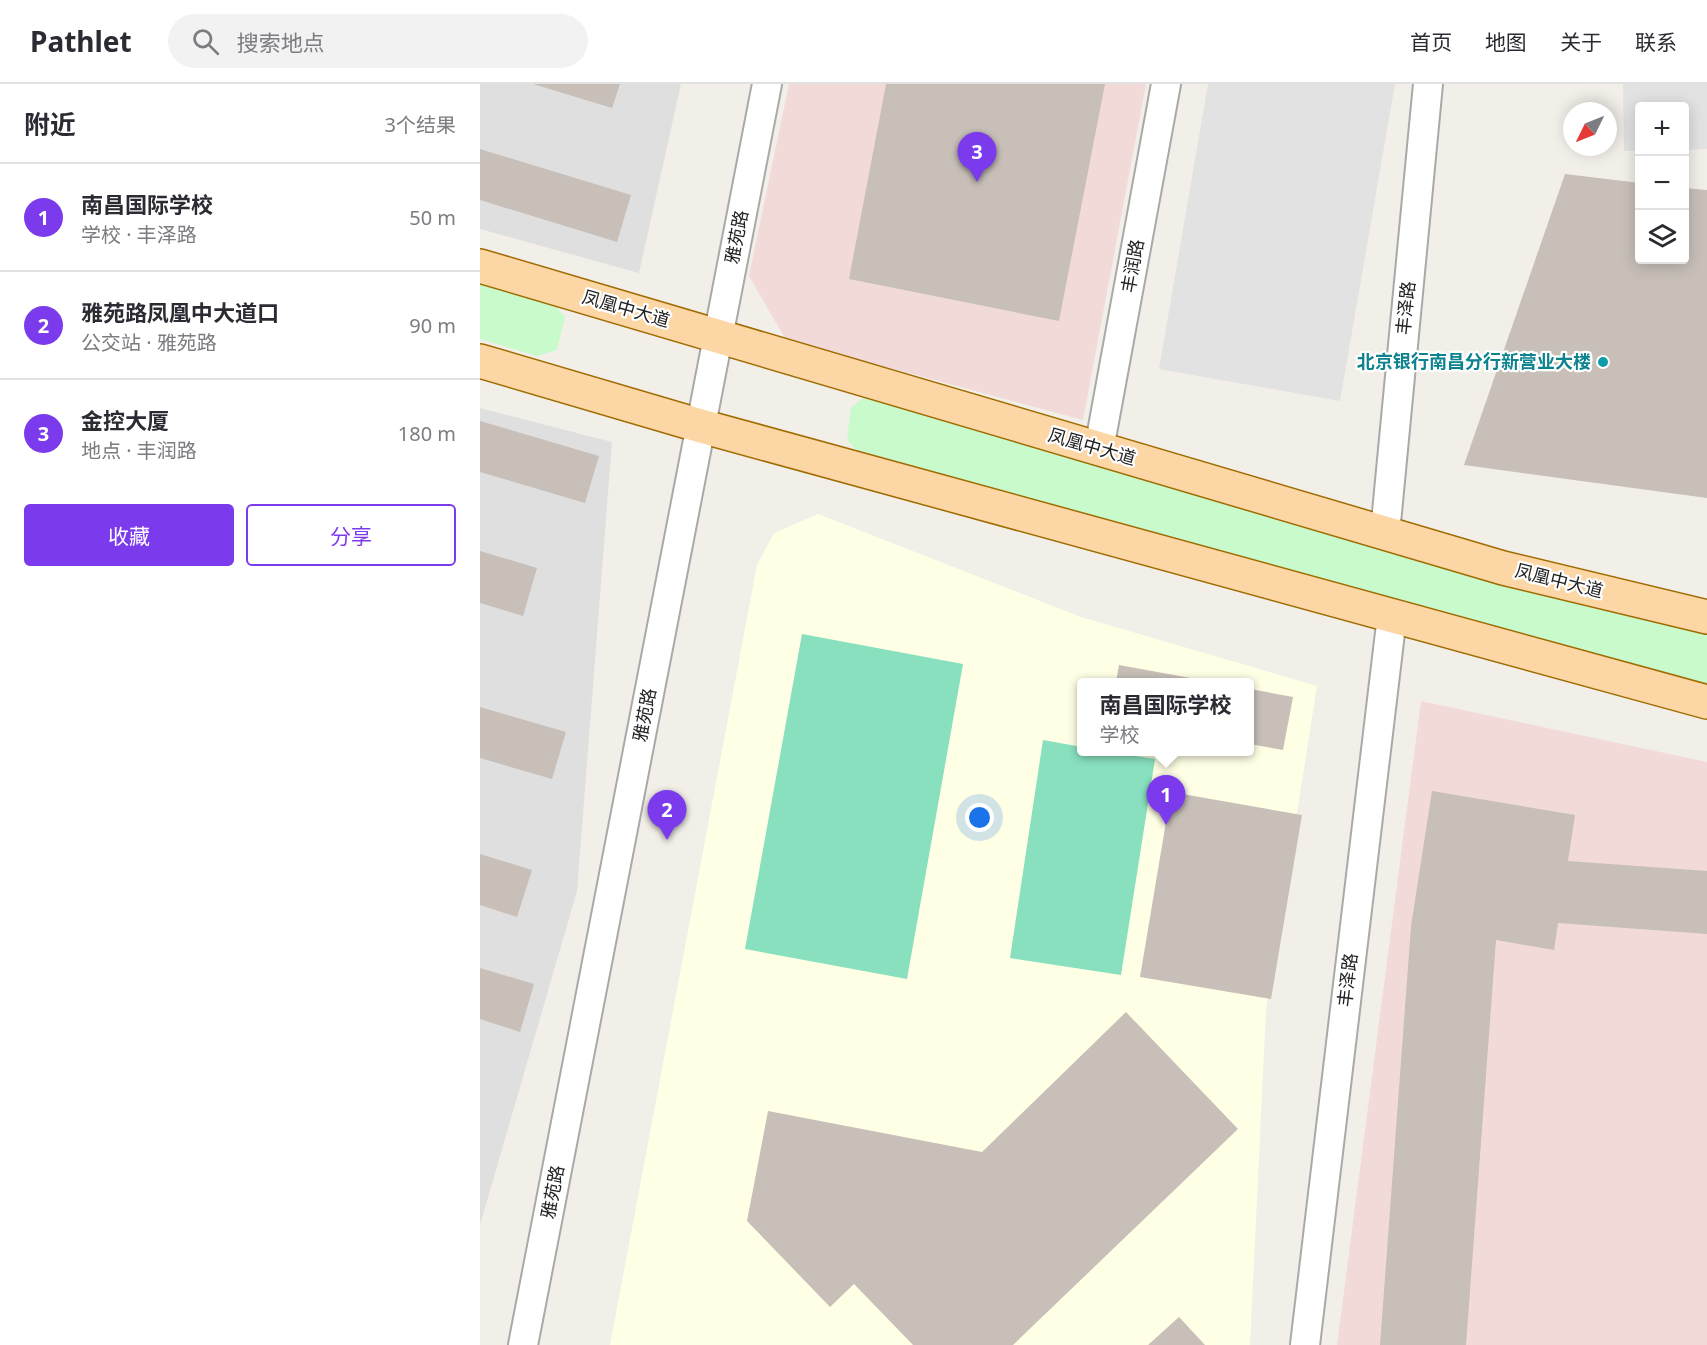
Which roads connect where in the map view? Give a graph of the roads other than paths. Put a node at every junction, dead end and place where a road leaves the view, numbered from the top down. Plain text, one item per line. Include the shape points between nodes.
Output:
1 (766, 84) edge
2 (1166, 84) edge
3 (1428, 84) edge
4 (480, 266) edge
5 (717, 336) junction
6 (480, 361) edge
7 (701, 426) junction
8 (1099, 449) junction
9 (1385, 533) junction
10 (1392, 616) junction
11 (1707, 617) edge
12 (1707, 702) edge
13 (523, 1345) edge
14 (1305, 1345) edge

1 - 5 street, 雅苑路
2 - 8 street, 丰润路
3 - 9 street, 丰泽路
4 - 5 main road, 凤凰中大道
5 - 7 street, 雅苑路
5 - 8 main road, 凤凰中大道
6 - 7 main road
7 - 10 main road
7 - 13 street, 雅苑路
8 - 9 main road, 凤凰中大道
9 - 11 main road, 凤凰中大道 via 1503,568
10 - 12 main road
10 - 14 street, 丰泽路

